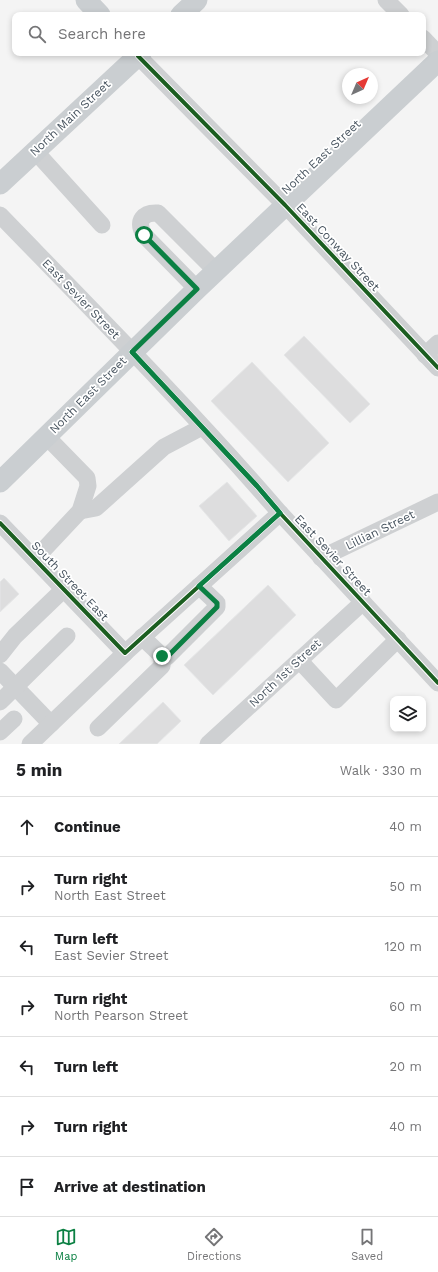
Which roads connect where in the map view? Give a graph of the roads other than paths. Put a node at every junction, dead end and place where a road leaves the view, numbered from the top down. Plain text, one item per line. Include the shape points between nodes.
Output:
1 (86, 0) edge
2 (197, 0) edge
3 (386, 0) edge
4 (97, 12) edge
5 (184, 12) edge
6 (398, 12) edge
7 (426, 41) edge
8 (438, 54) edge
9 (136, 56) edge
10 (140, 56) edge
11 (438, 62) edge
12 (35, 151) junction
13 (0, 184) edge
14 (285, 206) junction
15 (0, 215) edge
16 (102, 225) dead end
17 (216, 271) junction
18 (197, 289) junction
19 (438, 343) edge
20 (132, 352) junction
21 (425, 356) junction
22 (438, 368) edge
23 (202, 427) junction
24 (46, 436) junction
25 (0, 482) edge
26 (438, 502) edge
27 (80, 511) junction
28 (280, 513) junction
29 (2, 529) edge
30 (321, 558) junction
31 (35, 559) junction
32 (199, 586) junction
33 (64, 589) junction
34 (363, 602) junction
35 (67, 636) dead end
36 (142, 637) junction
37 (398, 639) junction
38 (125, 653) junction
39 (0, 655) edge
40 (162, 656) junction
41 (299, 660) junction
42 (0, 671) edge
43 (438, 683) edge
44 (15, 687) junction
45 (0, 702) edge
46 (14, 719) dead end
47 (51, 724) junction
48 (98, 728) dead end
49 (0, 732) edge
50 (30, 744) edge
51 (208, 744) edge

1 - 4 main road
2 - 5 main road
3 - 6 street
7 - 8 street
9 - 12 main road, North Main Street
10 - 14 street, East Conway Street
11 - 14 main road, North East Street
12 - 13 main road, North Main Street
12 - 16 street
14 - 17 main road, North East Street
14 - 21 street, East Conway Street
15 - 20 street, East Sevier Street
17 - 18 main road, North East Street
17 - 18 street via 164,217 158,213 146,215 139,224 144,235
18 - 20 main road, North East Street
19 - 21 street
20 - 23 street, East Sevier Street
20 - 24 main road, North East Street
21 - 22 street, East Conway Street
23 - 27 street via 164,447 96,508
23 - 28 street, East Sevier Street
24 - 25 main road, North East Street
24 - 27 street via 87,478 88,486
26 - 30 street, Lillian Street
27 - 31 street
28 - 30 street, East Sevier Street
28 - 32 street
29 - 31 street, South Street East
30 - 34 street, East Sevier Street
31 - 33 street, South Street East
32 - 36 street
32 - 40 street via 217,603 217,607 167,657
33 - 38 street, South Street East
33 - 39 street via 15,636
34 - 37 street, East Sevier Street
34 - 41 street, North 1st Street
35 - 44 street
36 - 38 street
36 - 40 street
37 - 41 street via 336,700
37 - 43 street, East Sevier Street
38 - 47 street
40 - 48 street via 162,666
41 - 51 street, North 1st Street
42 - 44 street
44 - 45 street
44 - 47 street
46 - 49 street
47 - 50 street

